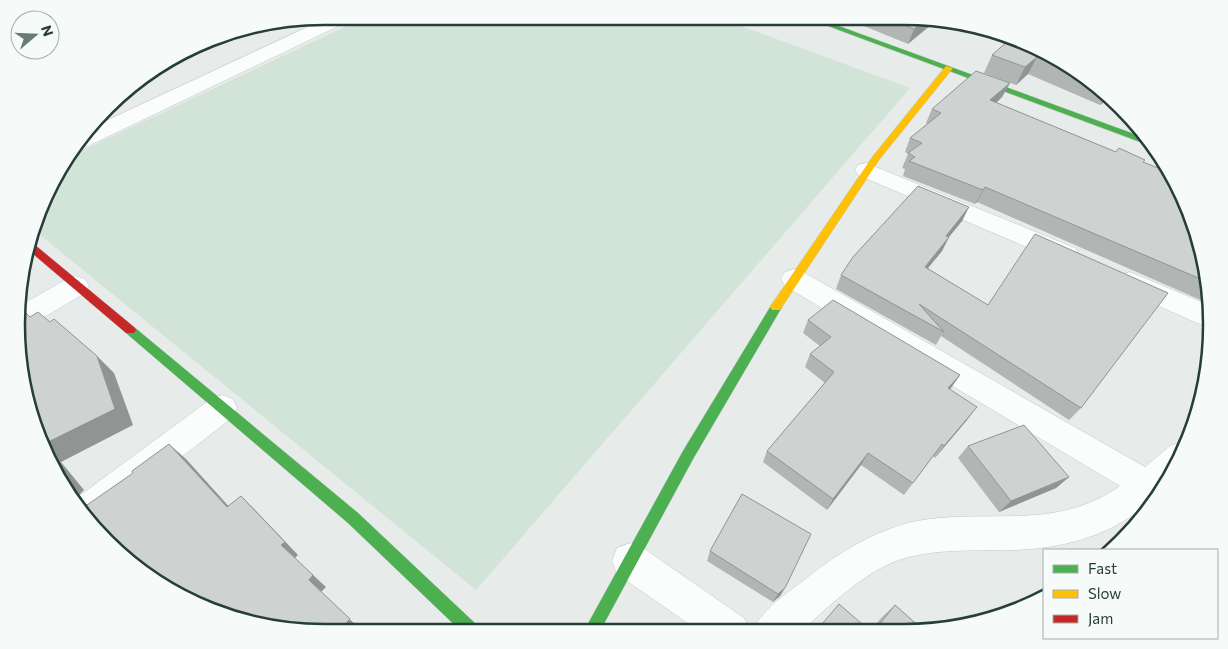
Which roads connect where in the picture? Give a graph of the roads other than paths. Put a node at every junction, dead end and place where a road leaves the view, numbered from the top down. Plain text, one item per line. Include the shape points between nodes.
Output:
1 (326, 25) edge
2 (830, 25) edge
3 (949, 68) junction
4 (93, 135) edge
5 (1138, 138) edge
6 (866, 170) junction
7 (34, 250) edge
8 (794, 280) junction
9 (76, 286) junction
10 (1202, 314) edge
11 (25, 316) edge
12 (222, 408) junction
13 (1166, 469) edge
14 (1147, 485) junction
15 (88, 509) edge
16 (1025, 532) junction
17 (1051, 549) edge
18 (630, 561) junction
19 (466, 624) edge
20 (596, 624) edge
21 (721, 624) edge
22 (780, 624) edge

1 - 4 street
2 - 3 street
3 - 5 street
3 - 6 street
6 - 8 street
6 - 10 street
7 - 9 street
8 - 14 street
8 - 18 street
9 - 11 street
9 - 12 street
12 - 15 street
12 - 19 street via 353,518
13 - 14 street
14 - 16 street via 1086,523
16 - 17 street
16 - 22 street via 925,537 894,545 868,556
18 - 20 street
18 - 21 street

